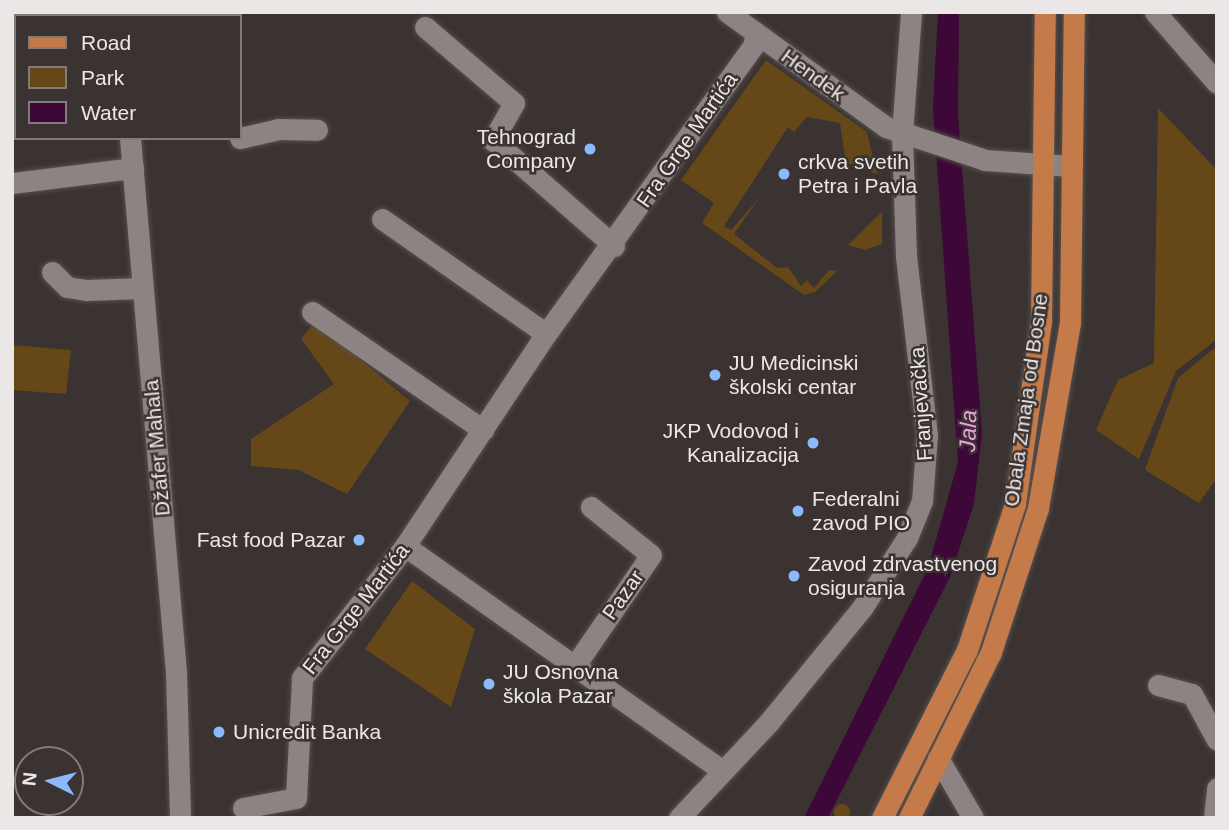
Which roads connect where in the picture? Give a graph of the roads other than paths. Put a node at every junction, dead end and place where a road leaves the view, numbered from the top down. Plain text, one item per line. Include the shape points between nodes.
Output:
1 (727, 12) edge
2 (911, 12) edge
3 (1045, 12) edge
4 (1074, 12) edge
5 (1155, 12) edge
6 (425, 27) dead end
7 (755, 32) junction
8 (1217, 83) edge
9 (317, 130) dead end
10 (902, 133) junction
11 (242, 137) edge
12 (130, 140) edge
13 (1044, 166) junction
14 (1071, 166) junction
15 (133, 168) junction
16 (12, 183) edge
17 (383, 219) dead end
18 (614, 246) junction
19 (52, 272) dead end
20 (142, 288) junction
21 (312, 312) dead end
22 (546, 334) junction
23 (483, 430) junction
24 (591, 507) dead end
25 (405, 547) junction
26 (576, 664) junction
27 (1158, 685) dead end
28 (1217, 740) edge
29 (175, 757) junction
30 (938, 758) junction
31 (720, 769) junction
32 (1217, 788) edge
33 (243, 808) dead end
34 (166, 818) edge
35 (180, 818) edge
36 (679, 818) edge
37 (882, 818) edge
38 (909, 818) edge
39 (973, 818) edge
40 (1214, 818) edge

1 - 7 street, Hendek
2 - 10 street, Franjevačka
3 - 13 main road, Obala Zmaja od Bosne
4 - 14 main road, Obala Zmaja od Bosne
5 - 8 street
6 - 18 street via 514,103 493,140
7 - 10 street, Hendek
7 - 18 street, Fra Grge Martića via 754,45
9 - 11 street via 278,129
10 - 13 street, Hendek via 985,160
10 - 31 street, Franjevačka via 906,255 927,435 922,501 907,538 862,608 769,722
12 - 15 street, Džafer Mahala
13 - 14 street
13 - 37 main road, Obala Zmaja od Bosne via 1041,321 1014,504 967,650
14 - 30 main road, Obala Zmaja od Bosne via 1070,323 1038,508 991,652
15 - 16 street
15 - 20 street, Džafer Mahala
17 - 22 street
18 - 22 street, Fra Grge Martića
19 - 20 street via 68,287
20 - 29 street, Džafer Mahala via 176,672
21 - 23 street
22 - 23 street, Fra Grge Martića
23 - 25 street, Fra Grge Martića
24 - 26 street, Pazar via 651,555
25 - 26 street
25 - 33 street, Fra Grge Martića via 302,678 296,798
26 - 31 street
27 - 28 street via 1192,694
29 - 34 street, Džafer Mahala
29 - 35 street, Džafer Mahala
30 - 38 main road, Obala Zmaja od Bosne
30 - 39 street
31 - 36 street, Franjevačka
32 - 40 street

